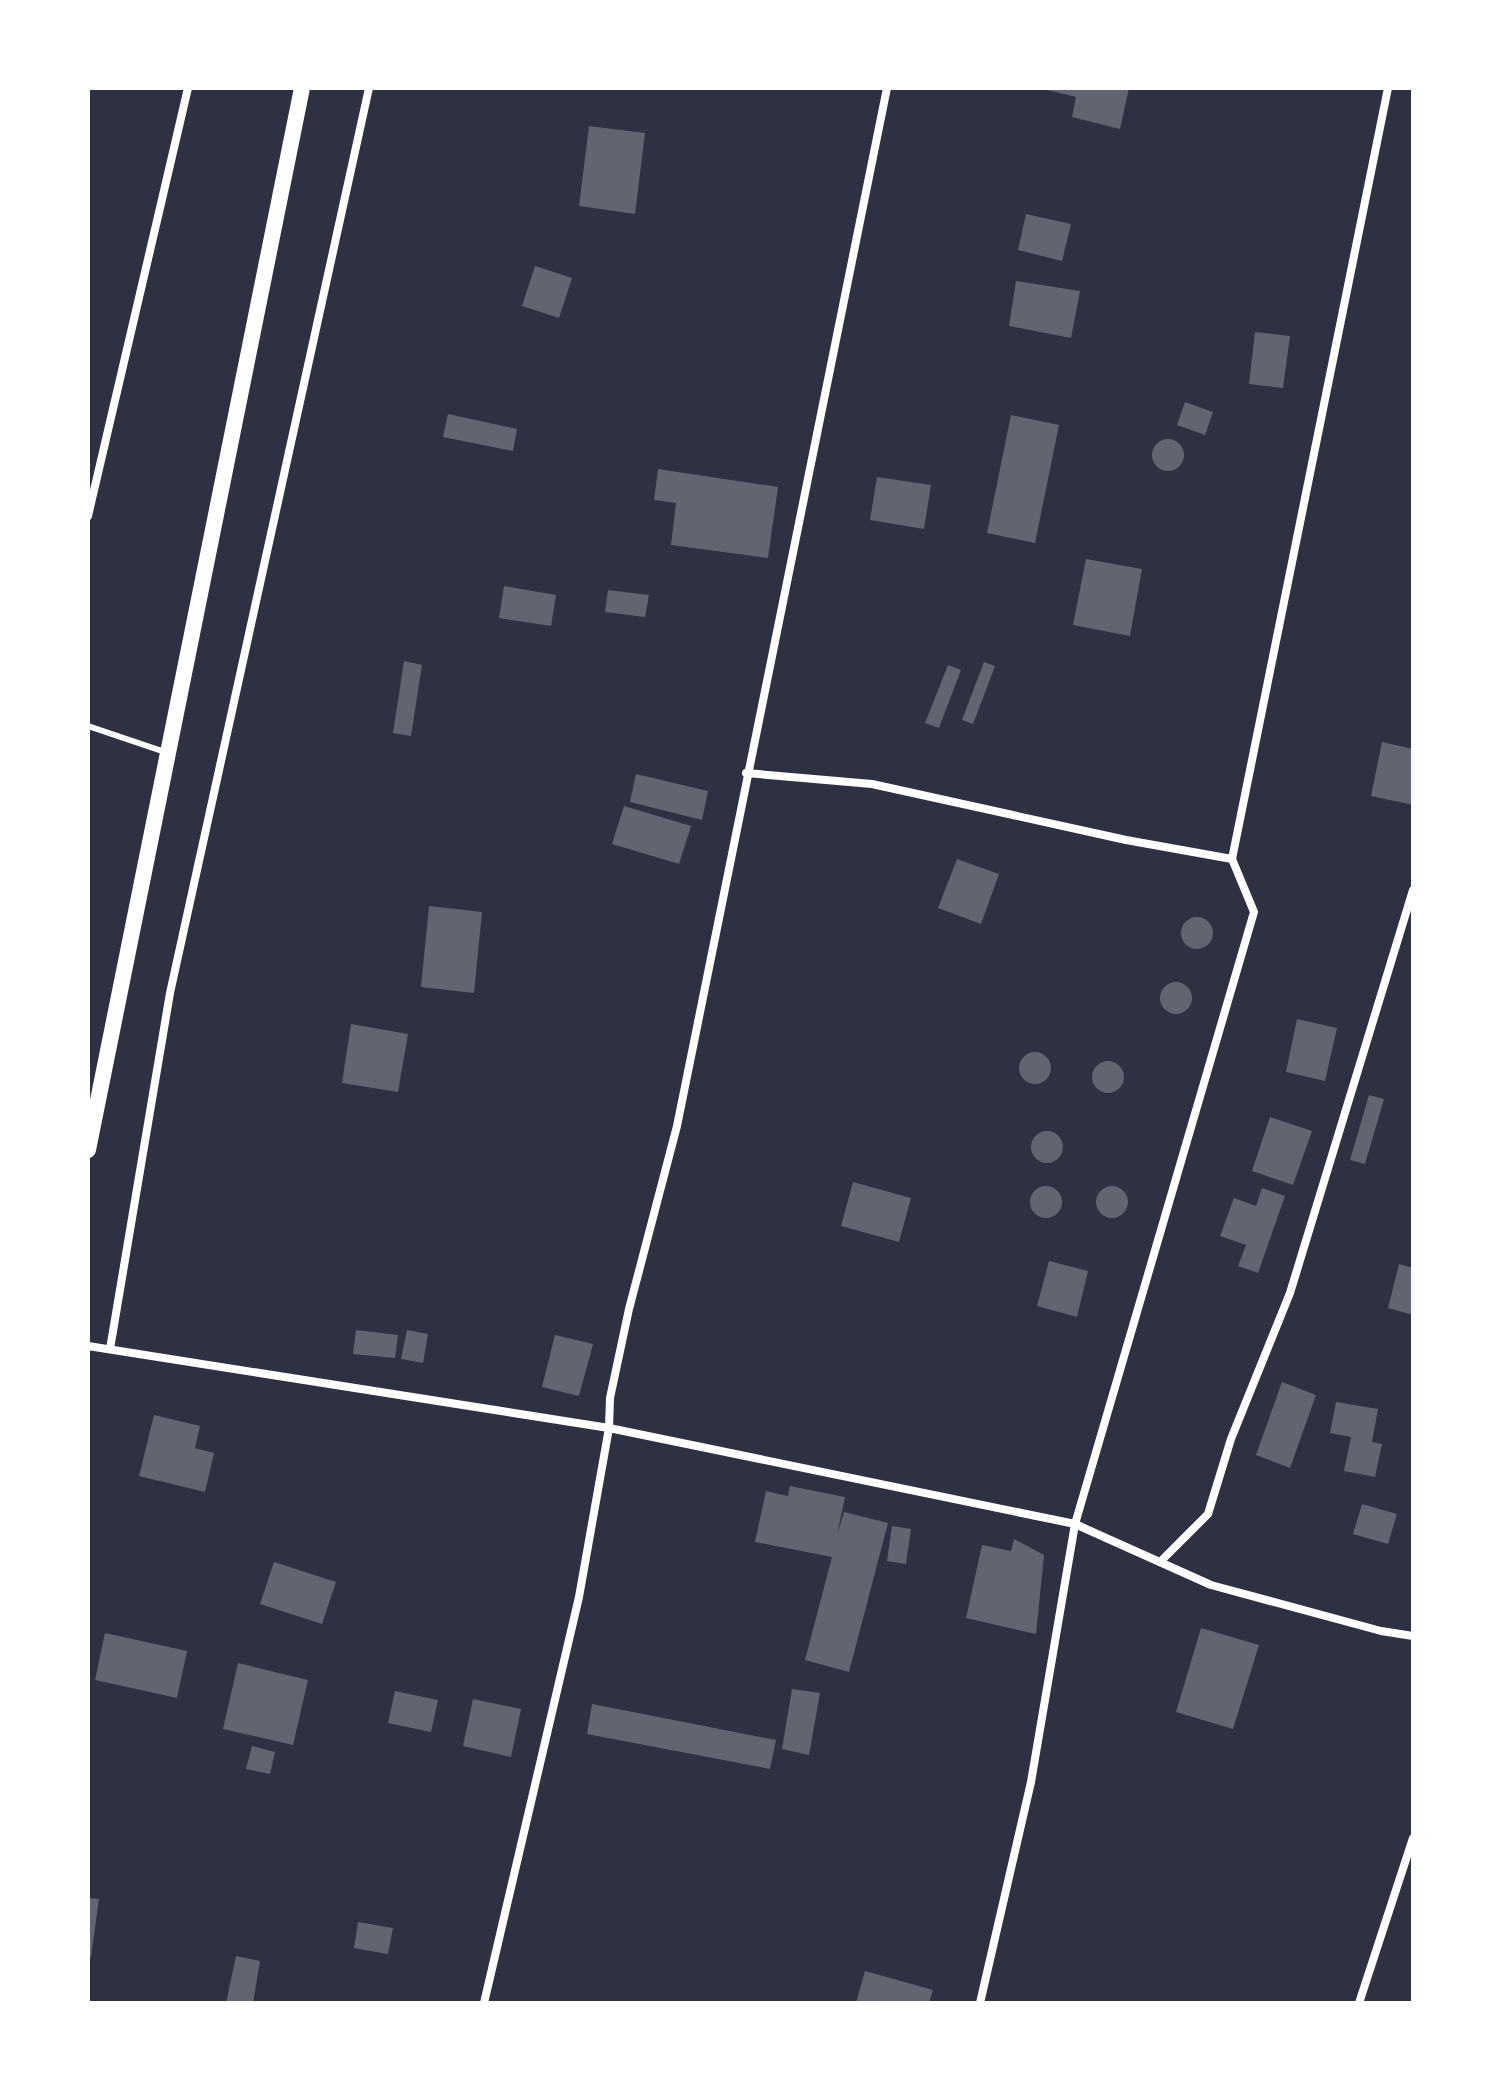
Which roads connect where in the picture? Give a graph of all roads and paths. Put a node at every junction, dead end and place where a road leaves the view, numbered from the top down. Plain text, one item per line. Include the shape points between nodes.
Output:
1 (188, 88) edge
2 (302, 88) edge
3 (369, 88) edge
4 (887, 88) edge
5 (1388, 88) edge
6 (88, 516) edge
7 (88, 726) edge
8 (168, 754) junction
9 (746, 773) junction
10 (1232, 859) junction
11 (1413, 890) edge
12 (88, 1150) edge
13 (88, 1346) edge
14 (110, 1349) junction
15 (609, 1428) junction
16 (1075, 1524) junction
17 (1160, 1562) junction
18 (1413, 1636) edge
19 (1413, 1838) edge
20 (484, 2003) edge
21 (980, 2003) edge
22 (1359, 2003) edge

1 - 6 street
2 - 8 main road
3 - 14 street via 170,993
4 - 9 street
5 - 10 street
7 - 8 lane
8 - 12 main road
9 - 10 street via 872,784
9 - 15 street via 677,1126 610,1398
10 - 16 street via 1254,912
11 - 17 street via 1295,1278 1231,1439 1208,1514
13 - 14 street
14 - 15 street
15 - 16 street
15 - 20 street via 579,1597
16 - 17 street
16 - 21 street via 1031,1782
17 - 18 street via 1211,1585
19 - 22 street

